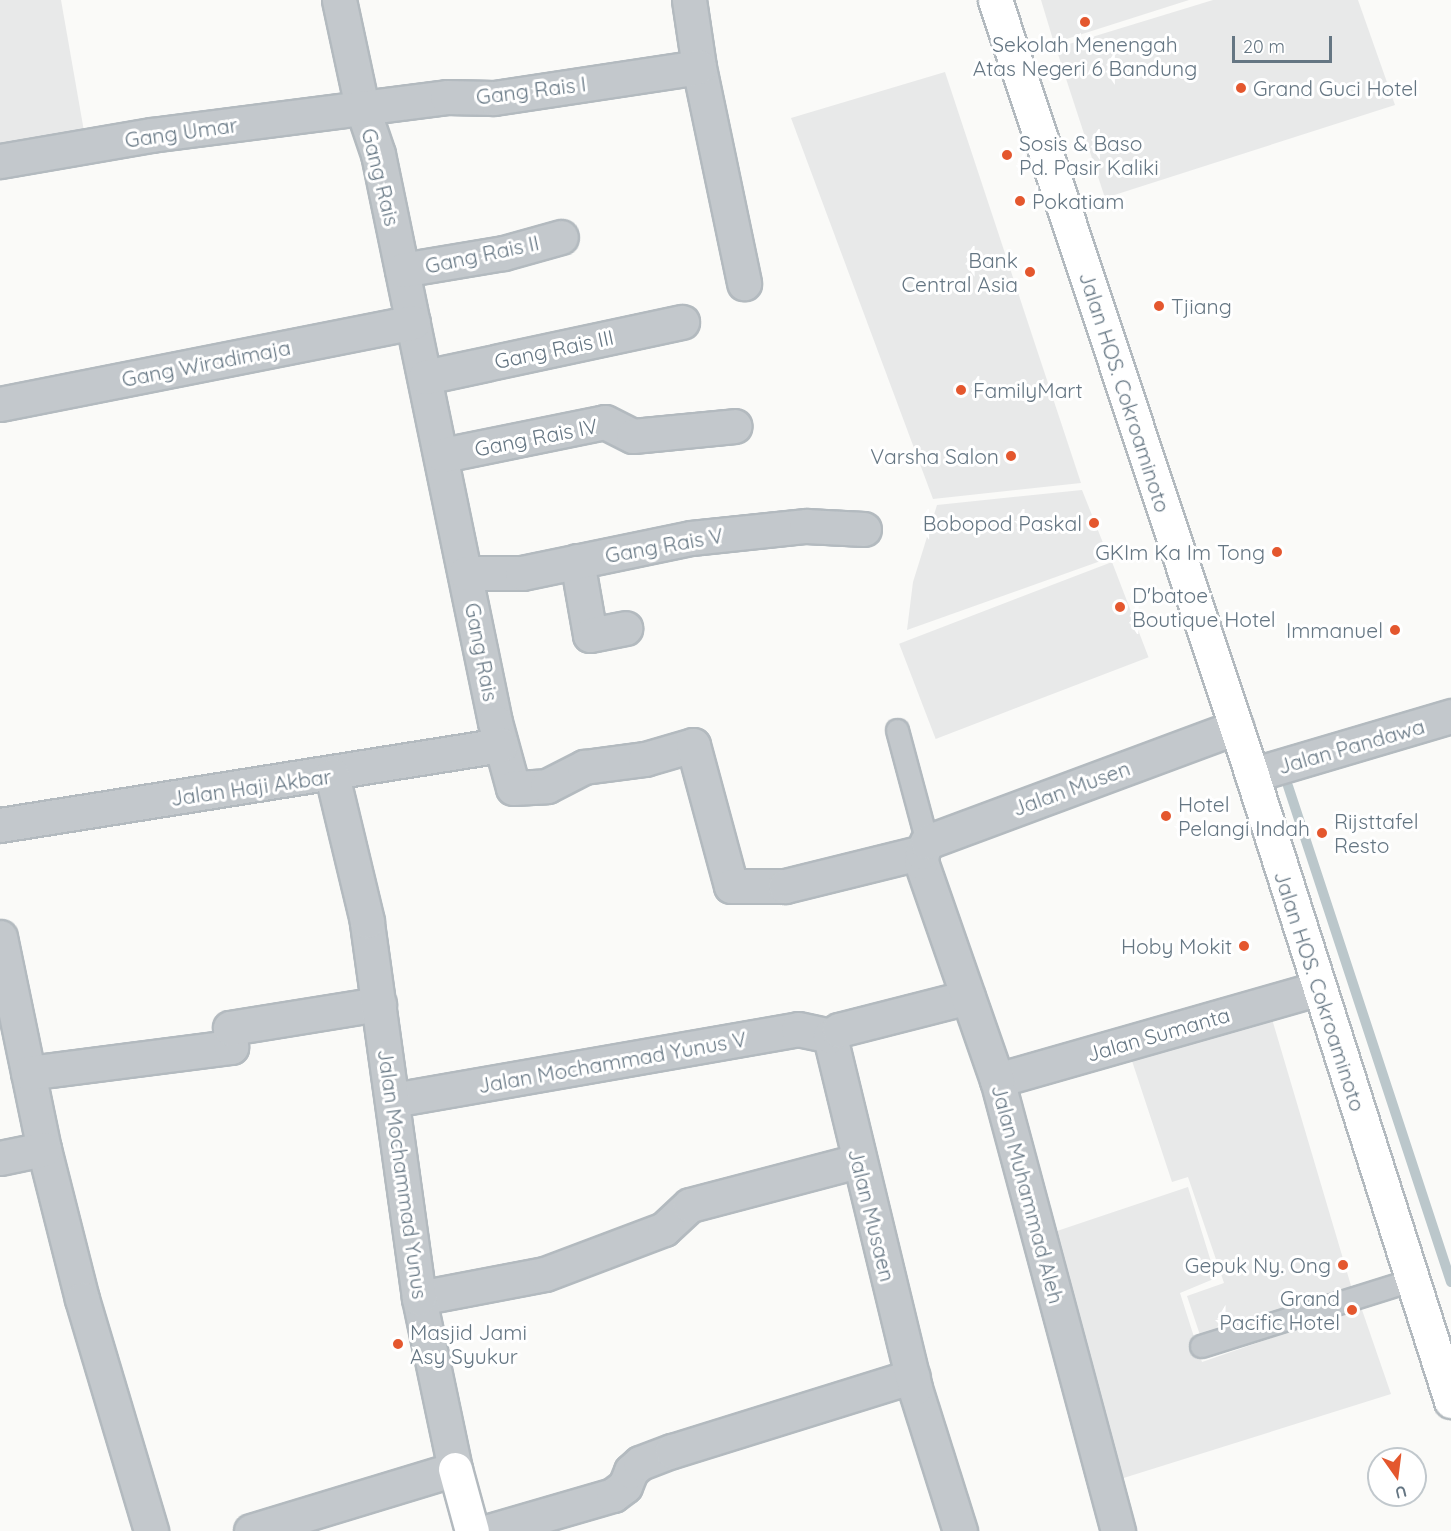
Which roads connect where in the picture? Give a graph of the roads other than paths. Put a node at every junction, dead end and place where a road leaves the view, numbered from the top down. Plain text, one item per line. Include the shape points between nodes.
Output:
1 (339, 0) edge
2 (689, 0) edge
3 (995, 0) edge
4 (699, 67) junction
5 (362, 107) junction
6 (0, 161) edge
7 (561, 237) dead end
8 (402, 270) junction
9 (744, 284) dead end
10 (413, 322) junction
11 (682, 322) dead end
12 (425, 377) junction
13 (0, 404) edge
14 (735, 426) dead end
15 (443, 455) junction
16 (864, 529) dead end
17 (577, 561) junction
18 (466, 573) junction
19 (625, 628) dead end
20 (1451, 716) edge
21 (1236, 727) junction
22 (897, 730) dead end
23 (501, 745) junction
24 (332, 775) junction
25 (1252, 775) junction
26 (0, 825) edge
27 (924, 852) junction
28 (0, 937) edge
29 (1319, 988) junction
30 (968, 997) junction
31 (379, 1004) junction
32 (830, 1036) junction
33 (28, 1073) junction
34 (997, 1080) junction
35 (393, 1100) junction
36 (44, 1149) junction
37 (0, 1158) edge
38 (858, 1161) junction
39 (1411, 1280) junction
40 (419, 1298) junction
41 (1201, 1346) dead end
42 (913, 1376) junction
43 (1451, 1401) edge
44 (454, 1469) junction
45 (1114, 1530) edge
46 (151, 1531) edge
47 (251, 1531) edge
48 (472, 1531) edge
49 (489, 1531) edge
50 (960, 1531) edge

1 - 5 street, Gang Rais
2 - 4 street
3 - 21 main road, Jalan HOS. Cokroaminoto
4 - 5 street, Gang Rais I via 494,98 447,97
4 - 9 street
5 - 6 street, Gang Umar via 151,135
5 - 8 street, Gang Rais via 378,154
7 - 8 street, Gang Rais II via 504,253
8 - 10 street, Gang Rais
10 - 12 street, Gang Rais
10 - 13 street, Gang Wiradimaja
11 - 12 street, Gang Rais III
12 - 15 street, Gang Rais
14 - 15 street, Gang Rais IV via 633,436 605,422
15 - 18 street, Gang Rais
16 - 17 street, Gang Rais V via 806,526 691,538
17 - 18 street, Gang Rais V via 522,573
17 - 19 street via 590,635
18 - 23 street, Gang Rais
20 - 25 street, Jalan Pandawa
21 - 25 main road, Jalan HOS. Cokroaminoto
21 - 27 street, Jalan Musen
22 - 27 lane
23 - 24 street, Jalan Haji Akbar
23 - 27 street, Gang Rais via 513,788 548,786 584,767 645,759 693,745 731,886 785,886
24 - 26 street, Jalan Haji Akbar
24 - 31 street, Jalan Mochammad Yunus via 367,921
25 - 29 main road, Jalan HOS. Cokroaminoto
27 - 30 street, Jalan Muhammad Aleh
28 - 33 street
29 - 34 street, Jalan Sumanta
29 - 39 main road, Jalan HOS. Cokroaminoto
30 - 32 street via 839,1030
30 - 34 street, Jalan Muhammad Aleh
31 - 33 street via 230,1028 231,1047
31 - 35 street, Jalan Mochammad Yunus
32 - 35 street, Jalan Mochammad Yunus V via 798,1029
32 - 38 street, Jalan Musaen
33 - 36 street
34 - 45 street, Jalan Muhammad Aleh
35 - 40 street, Jalan Mochammad Yunus
36 - 37 street
36 - 46 street via 82,1299
38 - 40 street via 690,1205 664,1229 545,1274
38 - 42 street, Jalan Musaen
39 - 41 lane
39 - 43 main road, Jalan HOS. Cokroaminoto
40 - 44 street, Jalan Mochammad Yunus
42 - 49 street via 672,1451 640,1463 631,1471 625,1486 613,1494
42 - 50 street, Jalan Musaen
44 - 47 street
44 - 48 main road, Jalan Mochammad Yunus

